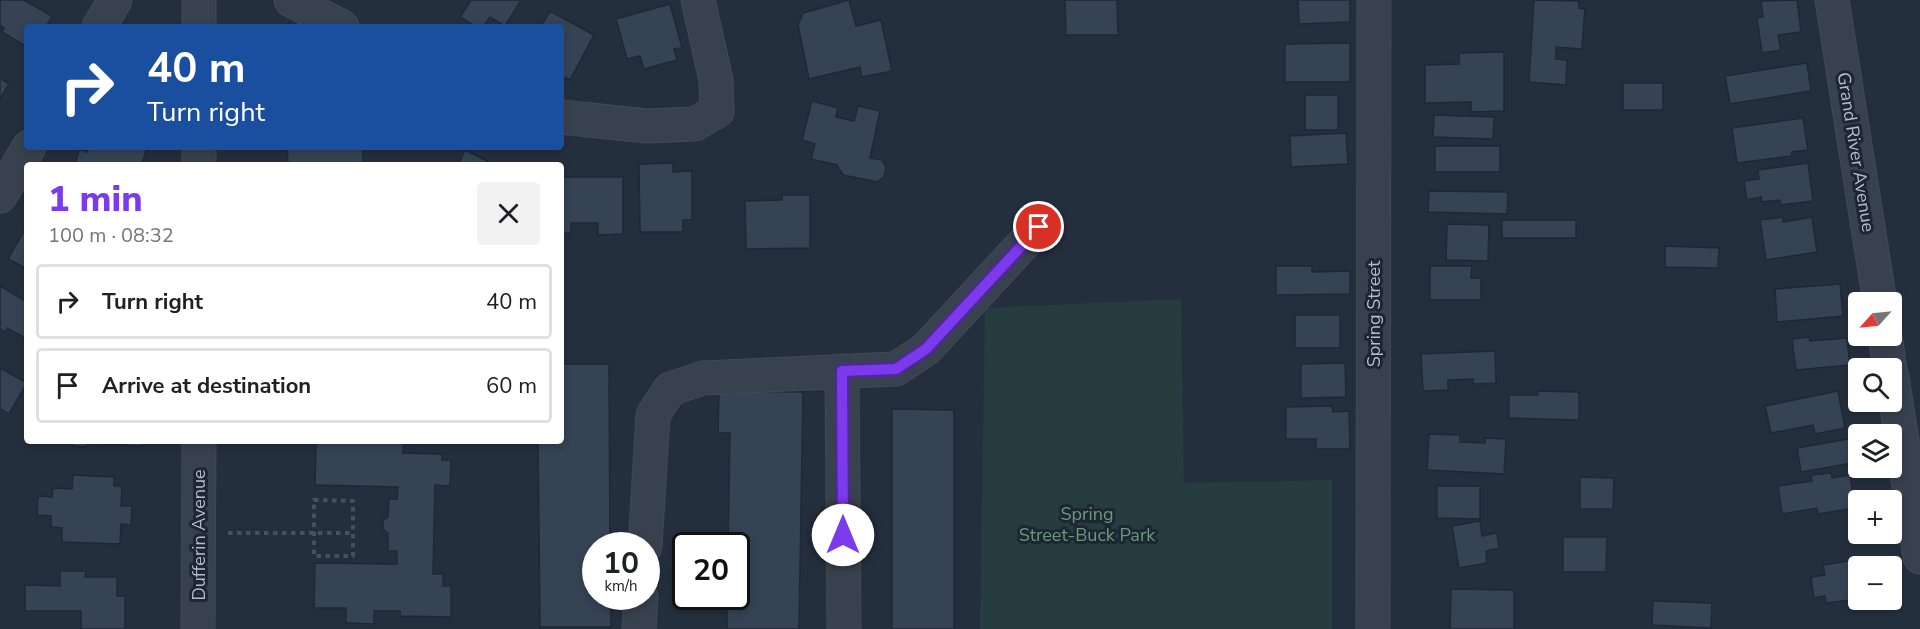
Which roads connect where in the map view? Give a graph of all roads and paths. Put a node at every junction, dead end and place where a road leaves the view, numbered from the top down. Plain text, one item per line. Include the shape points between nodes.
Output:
1 (115, 0) edge
2 (199, 0) edge
3 (291, 0) edge
4 (698, 0) edge
5 (1374, 0) edge
6 (1832, 0) edge
7 (101, 24) edge
8 (199, 24) edge
9 (336, 24) edge
10 (564, 117) edge
11 (27, 150) edge
12 (0, 196) edge
13 (1039, 227) dead end
14 (1878, 292) edge
15 (842, 371) junction
16 (1897, 412) edge
17 (199, 444) edge
18 (646, 532) edge
19 (199, 533) junction
20 (314, 533) junction
21 (353, 533) junction
22 (1920, 557) edge
23 (641, 610) edge
24 (198, 629) edge
25 (639, 629) edge
26 (844, 629) edge
27 (1373, 629) edge

1 - 7 street
2 - 8 street
3 - 9 street
4 - 10 street via 716,80 717,111 695,124 647,126
5 - 27 street, Spring Street
6 - 14 street, Grand River Avenue
11 - 12 street
13 - 15 street via 926,349 896,369
15 - 18 street via 703,378 670,389 653,415
15 - 26 street
16 - 22 street
17 - 19 street, Dufferin Avenue
19 - 20 path
19 - 24 street, Dufferin Avenue
20 - 21 path
20 - 21 path via 314,556 353,556
20 - 21 path via 314,501 353,501
23 - 25 street

